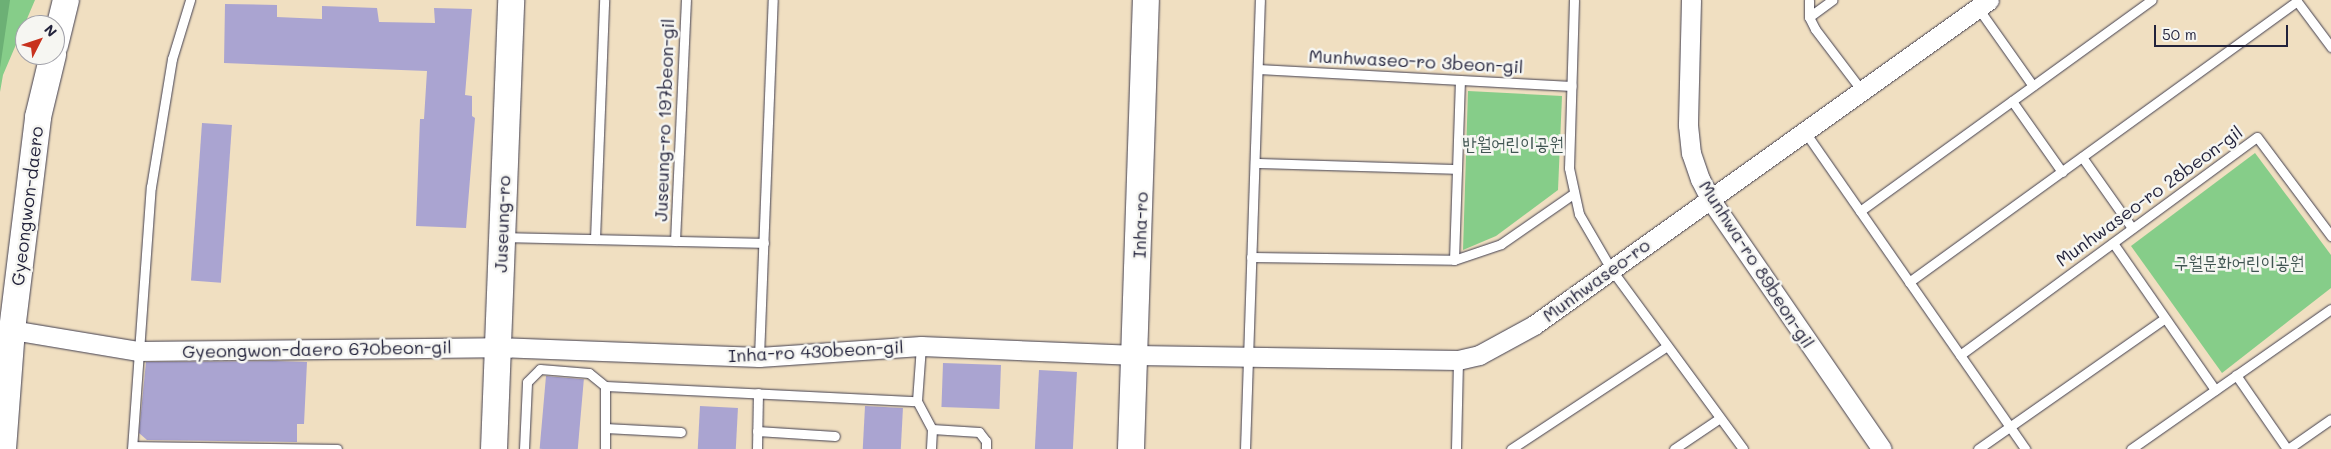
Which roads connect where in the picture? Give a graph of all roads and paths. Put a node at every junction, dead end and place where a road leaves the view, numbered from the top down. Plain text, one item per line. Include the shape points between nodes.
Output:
1 (66, 0) edge
2 (190, 0) edge
3 (510, 0) edge
4 (604, 0) edge
5 (686, 0) edge
6 (773, 0) edge
7 (1146, 0) edge
8 (1260, 0) edge
9 (1574, 0) edge
10 (1691, 0) edge
11 (1809, 0) edge
12 (1832, 0) edge
13 (2152, 0) edge
14 (2297, 1) edge
15 (1984, 4) edge
16 (62, 15) edge
17 (1809, 17) junction
18 (2331, 47) edge
19 (51, 65) edge
20 (1258, 69) junction
21 (1460, 80) junction
22 (1572, 86) junction
23 (2033, 86) junction
24 (1862, 91) junction
25 (2012, 101) junction
26 (1805, 132) junction
27 (2082, 157) junction
28 (1255, 163) junction
29 (1457, 169) junction
30 (2062, 172) junction
31 (1573, 194) junction
32 (1710, 199) junction
33 (1860, 211) junction
34 (2132, 228) junction
35 (502, 236) junction
36 (2331, 236) edge
37 (596, 239) junction
38 (675, 241) junction
39 (764, 243) junction
40 (2113, 243) junction
41 (1251, 257) junction
42 (1454, 260) junction
43 (1611, 268) junction
44 (1909, 282) junction
45 (2331, 309) edge
46 (2165, 318) junction
47 (12, 330) junction
48 (921, 346) junction
49 (1667, 346) junction
50 (496, 347) junction
51 (137, 351) junction
52 (1136, 355) junction
53 (1960, 355) junction
54 (1248, 356) junction
55 (759, 357) junction
56 (1458, 360) junction
57 (2236, 375) junction
58 (606, 386) junction
59 (2215, 390) junction
60 (758, 393) junction
61 (917, 401) junction
62 (1720, 418) junction
63 (2331, 419) edge
64 (2010, 427) junction
65 (605, 428) junction
66 (932, 429) junction
67 (757, 430) junction
68 (681, 432) dead end
69 (835, 436) dead end
70 (133, 448) edge
71 (222, 448) edge
72 (3, 449) edge
73 (312, 449) edge
74 (337, 449) edge
75 (494, 449) edge
76 (524, 449) edge
77 (605, 449) edge
78 (757, 449) edge
79 (931, 449) edge
80 (986, 449) edge
81 (1131, 449) edge
82 (1245, 449) edge
83 (1456, 449) edge
84 (1512, 449) edge
85 (1674, 449) edge
86 (1743, 449) edge
87 (1882, 449) edge
88 (1978, 449) edge
89 (2025, 449) edge
90 (2131, 449) edge
91 (2287, 449) edge

1 - 16 main road
2 - 51 lane via 172,59 151,187
3 - 35 main road, Juseung-ro
4 - 37 lane
5 - 38 lane, Juseung-ro 197beon-gil
6 - 39 lane
7 - 52 main road, Inha-ro
8 - 20 lane
9 - 22 lane
10 - 32 street, Munhwa-ro 89beon-gil via 1688,126 1691,154
11 - 17 lane
12 - 17 lane
13 - 23 lane
14 - 18 lane
14 - 27 lane
15 - 23 lane
15 - 24 street, Munhwaseo-ro
17 - 24 lane
19 - 47 main road, Gyeongwon-daero via 38,117
20 - 21 lane, Munhwaseo-ro 3beon-gil
20 - 28 lane
21 - 22 lane, Munhwaseo-ro 3beon-gil
21 - 29 lane
22 - 31 lane via 1569,168
23 - 25 lane
24 - 26 street, Munhwaseo-ro
25 - 30 lane
25 - 33 lane
26 - 32 street, Munhwaseo-ro
26 - 33 lane
27 - 30 lane
27 - 34 lane
28 - 29 lane
28 - 41 lane
29 - 42 lane
30 - 44 lane
31 - 42 lane via 1501,244
31 - 43 lane via 1592,240
32 - 43 street, Munhwaseo-ro
32 - 87 street, Munhwa-ro 89beon-gil
33 - 44 lane
34 - 36 lane, Munhwaseo-ro 28beon-gil via 2257,137
34 - 40 lane, Munhwaseo-ro 28beon-gil
35 - 37 lane
35 - 50 main road, Juseung-ro
37 - 38 lane
38 - 39 lane
39 - 55 lane
40 - 46 lane
40 - 53 lane, Munhwaseo-ro 28beon-gil
41 - 42 lane
41 - 54 lane
43 - 49 lane
43 - 56 street, Munhwaseo-ro via 1534,325 1479,355
44 - 53 lane
45 - 57 lane
46 - 59 lane
46 - 64 lane
47 - 51 street, Gyeongwon-daero 670beon-gil
47 - 72 main road, Gyeongwon-daero
48 - 52 street, Inha-ro 430beon-gil
48 - 55 street, Inha-ro 430beon-gil
48 - 61 lane
49 - 62 lane
49 - 84 lane
50 - 51 street, Gyeongwon-daero 670beon-gil
50 - 55 street, Inha-ro 430beon-gil
50 - 75 main road, Juseung-ro
51 - 70 lane
52 - 54 street, Munhwaseo-ro
52 - 81 main road, Inha-ro
53 - 64 lane
54 - 56 street, Munhwaseo-ro
54 - 82 lane
56 - 83 lane
57 - 59 lane
57 - 91 lane
58 - 60 lane
58 - 65 lane
58 - 76 lane via 589,372 540,369 532,375 527,382
59 - 90 lane
60 - 61 lane
60 - 67 lane
61 - 66 lane
62 - 85 lane
62 - 86 lane
63 - 91 lane
64 - 88 lane
64 - 89 lane
65 - 68 lane
65 - 77 lane
66 - 79 lane
66 - 80 lane via 978,432 986,441
67 - 69 lane
67 - 78 lane
70 - 71 lane
71 - 73 lane
73 - 74 lane

